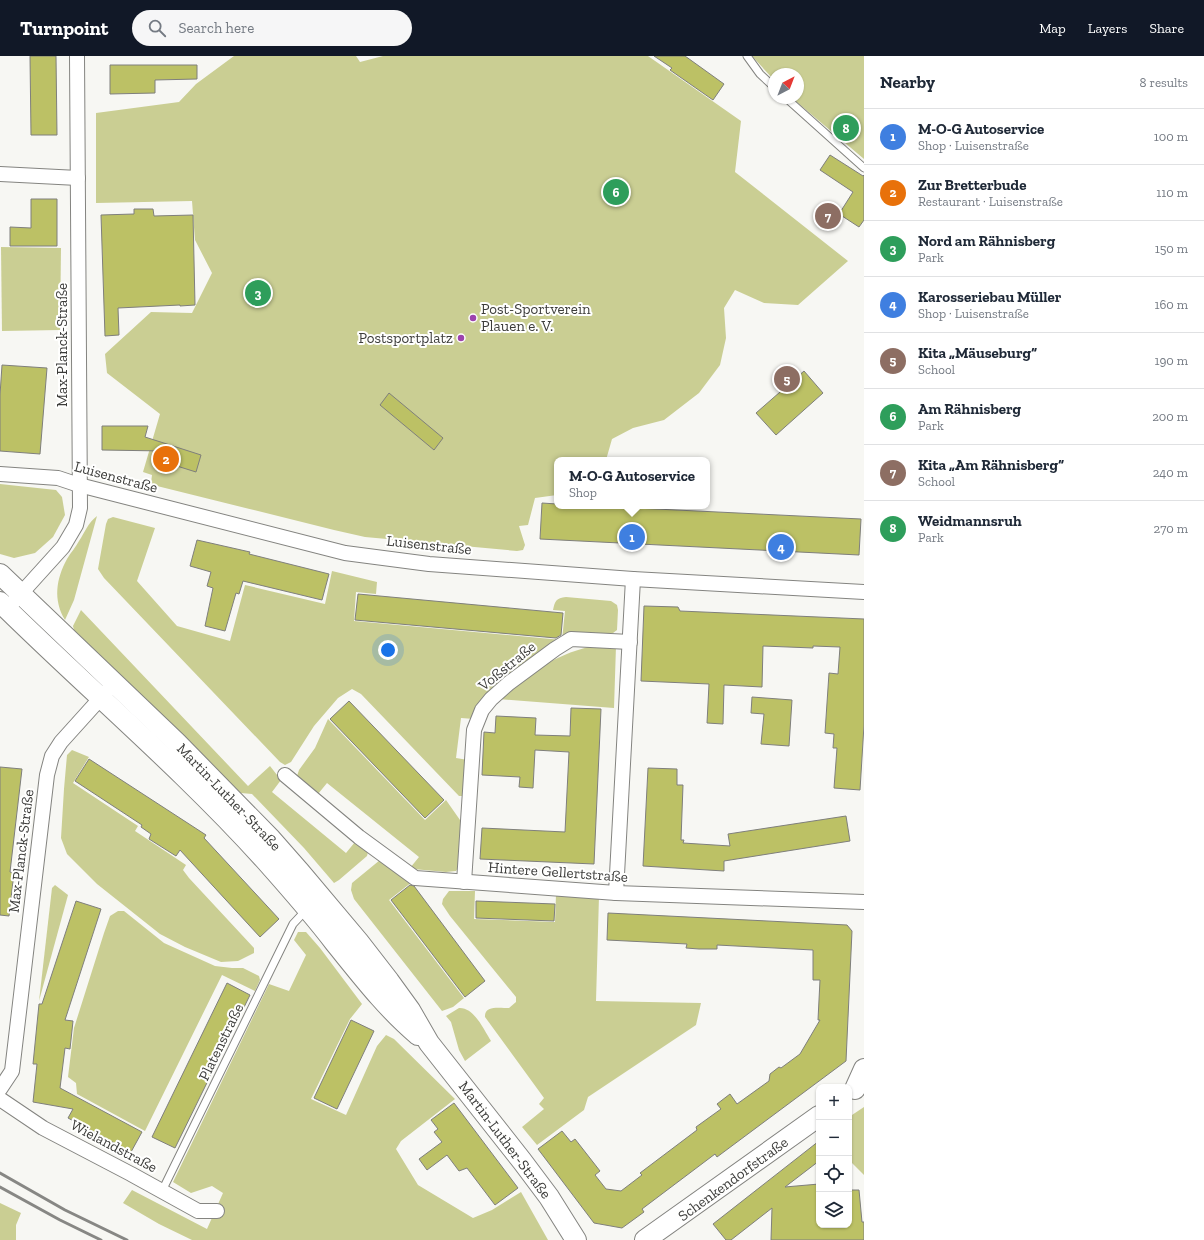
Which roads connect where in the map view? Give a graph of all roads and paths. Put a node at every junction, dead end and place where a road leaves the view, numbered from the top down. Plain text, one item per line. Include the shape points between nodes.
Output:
1 (77, 56) edge
2 (747, 56) edge
3 (768, 81) edge
4 (793, 104) edge
5 (864, 168) edge
6 (0, 174) edge
7 (78, 178) junction
8 (0, 474) edge
9 (79, 485) junction
10 (0, 574) edge
11 (633, 579) junction
12 (864, 592) edge
13 (20, 594) junction
14 (4, 605) edge
15 (630, 642) junction
16 (107, 690) junction
17 (285, 775) dead end
18 (464, 882) junction
19 (616, 893) junction
20 (864, 902) edge
21 (307, 909) junction
22 (429, 1043) junction
23 (864, 1069) edge
24 (0, 1089) edge
25 (856, 1089) edge
26 (0, 1099) edge
27 (816, 1118) edge
28 (162, 1191) junction
29 (217, 1211) dead end
30 (576, 1240) edge
31 (646, 1240) edge

1 - 7 street, Max-Planck-Straße
2 - 3 lane
4 - 5 lane
6 - 7 street
7 - 9 street, Max-Planck-Straße
8 - 9 street, Luisenstraße via 58,478
9 - 11 street, Luisenstraße via 344,553 429,564
9 - 13 street, Max-Planck-Straße via 80,508 76,525 63,546
10 - 13 main road, Martin-Luther-Straße
11 - 12 street, Luisenstraße
11 - 15 street
13 - 14 street, Max-Planck-Straße
13 - 16 main road, Martin-Luther-Straße
14 - 16 main road, Martin-Luther-Straße
15 - 18 street, Voßstraße via 571,639 509,683 482,710 474,730
15 - 19 street
16 - 21 main road, Martin-Luther-Straße via 186,778 265,860
16 - 22 main road, Martin-Luther-Straße via 177,743 271,838 389,981
16 - 24 street, Max-Planck-Straße via 61,742 52,756 46,775 12,1071
17 - 18 street, Hintere Gellertstraße via 359,837 415,878
18 - 19 street, Hintere Gellertstraße
19 - 20 street, Hintere Gellertstraße
21 - 22 main road, Martin-Luther-Straße via 375,992 396,1015
21 - 28 lane, Platenstraße via 293,924
22 - 30 main road, Martin-Luther-Straße via 549,1197
23 - 25 main road
26 - 28 street, Wielandstraße via 43,1128
27 - 31 main road, Schenkendorfstraße
28 - 29 street, Wielandstraße via 198,1211

